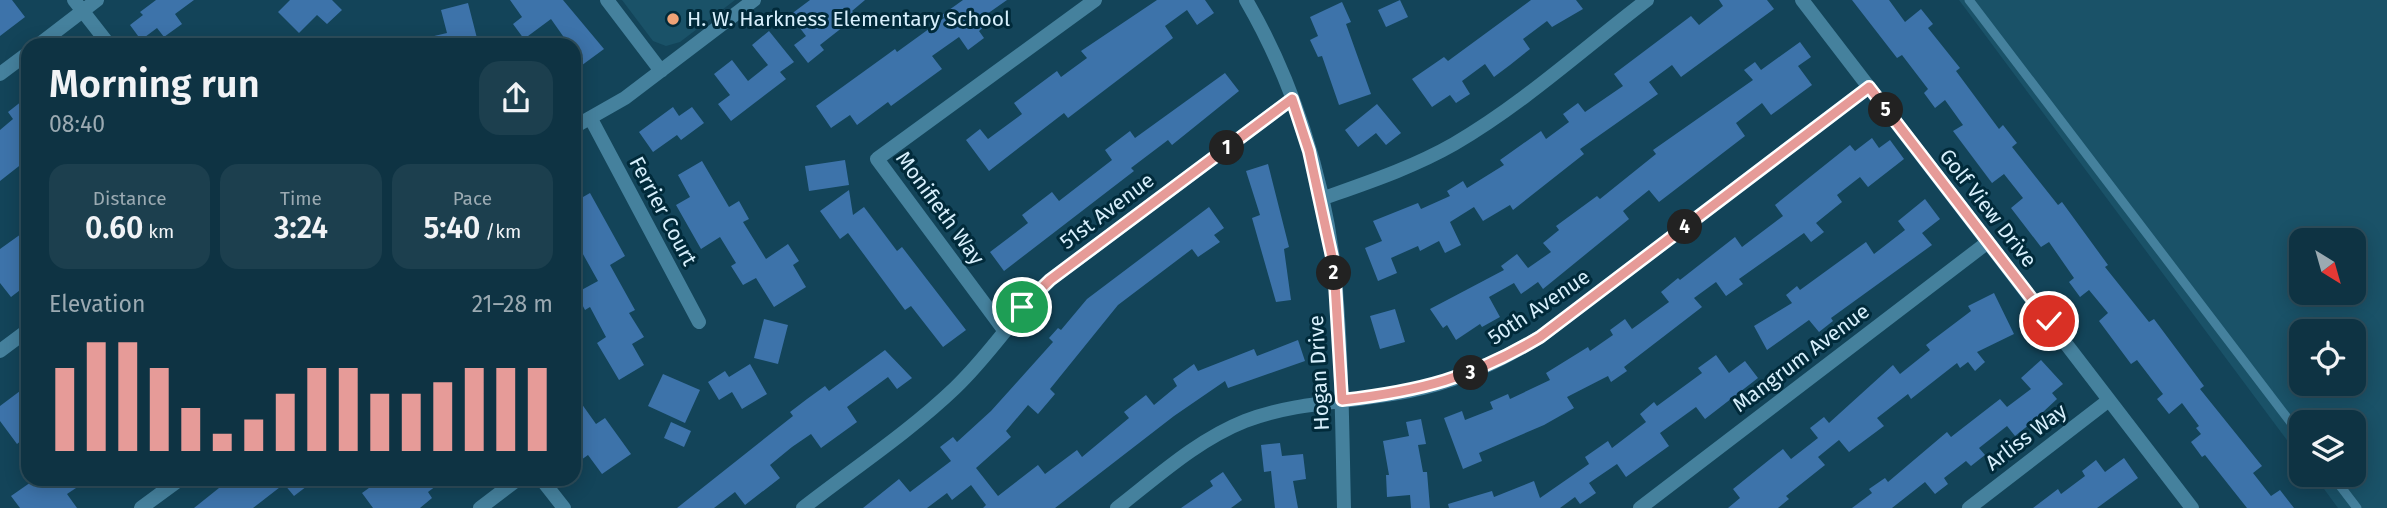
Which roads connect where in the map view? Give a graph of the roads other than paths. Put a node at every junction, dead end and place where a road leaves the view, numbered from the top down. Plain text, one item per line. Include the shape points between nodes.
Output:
1 (97, 0) edge
2 (607, 0) edge
3 (754, 0) edge
4 (1095, 0) edge
5 (1647, 0) edge
6 (1802, 0) edge
7 (1969, 0) edge
8 (1252, 2) edge
9 (78, 6) edge
10 (45, 38) edge
11 (104, 38) edge
12 (21, 58) edge
13 (661, 71) junction
14 (0, 74) edge
15 (1869, 87) junction
16 (1292, 99) junction
17 (591, 119) junction
18 (581, 124) edge
19 (1321, 199) junction
20 (1988, 242) junction
21 (699, 322) dead end
22 (1004, 330) junction
23 (21, 335) edge
24 (0, 351) edge
25 (1342, 400) junction
26 (2109, 400) junction
27 (2289, 420) edge
28 (171, 486) edge
29 (509, 486) edge
30 (547, 486) edge
31 (2341, 487) edge
32 (141, 508) edge
33 (480, 508) edge
34 (564, 508) edge
35 (803, 508) edge
36 (1117, 508) edge
37 (1344, 508) edge
38 (1640, 508) edge
39 (1969, 508) edge
40 (2192, 508) edge
41 (2357, 508) edge

1 - 9 street
2 - 13 street
3 - 13 street
4 - 22 street, Monifieth Way via 877,159
5 - 19 street via 1454,143 1409,166
6 - 15 street, Golf View Drive
7 - 27 lane
8 - 16 street, Hogan Drive
9 - 10 street
9 - 11 street
12 - 14 street
13 - 17 street
15 - 20 street, Golf View Drive
15 - 25 street, 50th Avenue via 1540,337 1464,376 1422,388
16 - 19 street, Hogan Drive
16 - 22 street, 51st Avenue via 1050,280
17 - 18 street
17 - 21 street, Ferrier Court
19 - 25 street, Hogan Drive via 1334,266
20 - 26 street, Golf View Drive
20 - 38 street, Mangrum Avenue
22 - 35 street, 51st Avenue via 954,390
23 - 24 street
25 - 36 street, 50th Avenue via 1292,407 1243,422 1198,447
25 - 37 street, Hogan Drive
26 - 39 street, Arliss Way
26 - 40 street, Golf View Drive
28 - 32 street
29 - 33 street
30 - 34 street
31 - 41 lane

